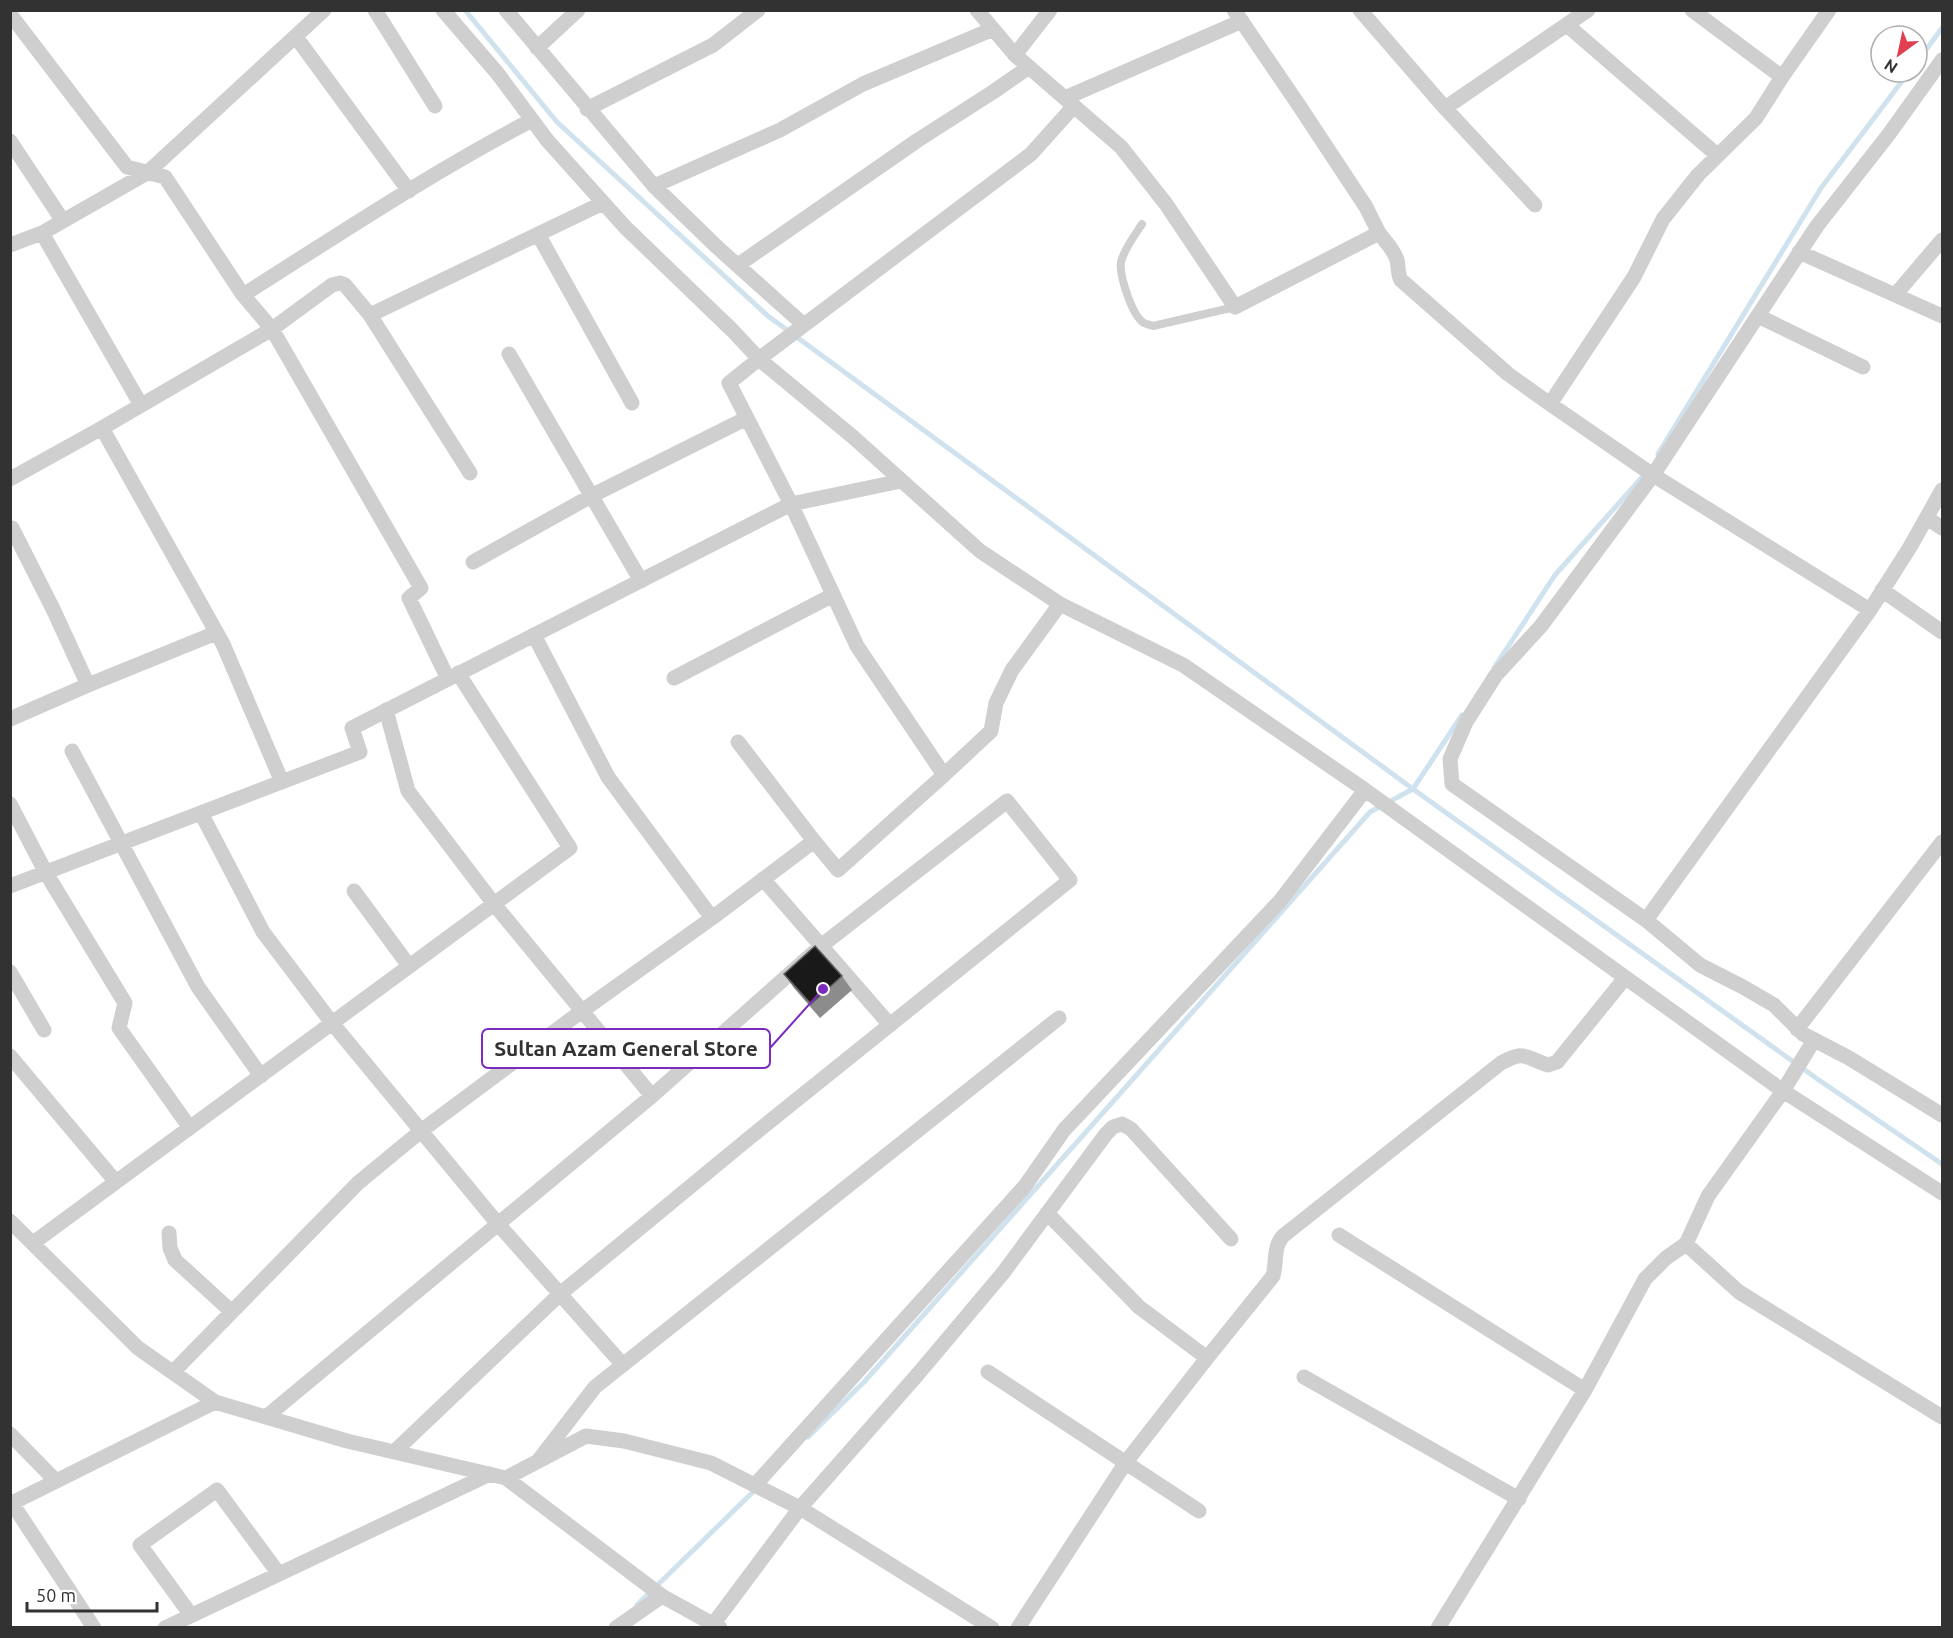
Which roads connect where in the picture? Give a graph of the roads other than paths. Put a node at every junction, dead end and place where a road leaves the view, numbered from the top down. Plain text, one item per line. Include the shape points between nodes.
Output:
1 (324, 10) edge
2 (375, 10) edge
3 (443, 10) edge
4 (506, 10) edge
5 (578, 10) edge
6 (758, 10) edge
7 (977, 10) edge
8 (1050, 10) edge
9 (1360, 10) edge
10 (1588, 10) edge
11 (1692, 10) edge
12 (1829, 10) edge
13 (10, 14) edge
14 (1238, 16) edge
15 (1568, 25) junction
16 (993, 29) junction
17 (296, 37) junction
18 (537, 48) junction
19 (1015, 55) junction
20 (1942, 60) edge
21 (1029, 67) junction
22 (1782, 77) junction
23 (1069, 102) junction
24 (435, 106) dead end
25 (1445, 108) junction
26 (587, 109) junction
27 (532, 120) junction
28 (10, 141) edge
29 (1717, 155) junction
30 (147, 173) junction
31 (654, 186) junction
32 (409, 191) junction
33 (603, 203) junction
34 (1535, 205) dead end
35 (63, 220) junction
36 (1142, 224) dead end
37 (42, 233) junction
38 (1379, 233) junction
39 (538, 234) junction
40 (1942, 240) edge
41 (10, 246) edge
42 (1799, 252) junction
43 (738, 265) junction
44 (1896, 294) junction
45 (243, 295) junction
46 (1235, 307) junction
47 (370, 315) junction
48 (1758, 316) junction
49 (1942, 316) edge
50 (801, 328) junction
51 (272, 329) junction
52 (509, 354) dead end
53 (766, 355) junction
54 (1863, 367) dead end
55 (632, 403) dead end
56 (1550, 404) junction
57 (141, 405) junction
58 (747, 418) junction
59 (102, 428) junction
60 (470, 473) dead end
61 (1653, 475) junction
62 (10, 479) edge
63 (901, 481) junction
64 (1942, 490) edge
65 (593, 495) junction
66 (791, 504) junction
67 (1927, 518) junction
68 (12, 528) edge
69 (1942, 528) edge
70 (474, 562) dead end
71 (641, 580) junction
72 (1882, 590) junction
73 (833, 595) junction
74 (1060, 604) junction
75 (1870, 610) junction
76 (1942, 632) edge
77 (216, 633) junction
78 (534, 635) junction
79 (453, 676) junction
80 (674, 678) dead end
81 (88, 686) junction
82 (386, 710) junction
83 (10, 719) edge
84 (738, 742) dead end
85 (72, 752) dead end
86 (944, 775) junction
87 (282, 782) junction
88 (1365, 790) junction
89 (10, 804) edge
90 (201, 813) junction
91 (814, 841) junction
92 (1942, 842) edge
93 (122, 843) junction
94 (46, 873) junction
95 (763, 879) junction
96 (10, 886) edge
97 (354, 891) dead end
98 (494, 904) junction
99 (712, 918) junction
100 (1646, 920) junction
101 (821, 946) junction
102 (409, 966) junction
103 (10, 972) edge
104 (1625, 978) junction
105 (582, 1011) junction
106 (1059, 1018) dead end
107 (332, 1023) junction
108 (890, 1025) junction
109 (1797, 1029) junction
110 (44, 1030) dead end
111 (1812, 1044) junction
112 (10, 1056) edge
113 (261, 1076) junction
114 (1783, 1091) junction
115 (652, 1096) junction
116 (1941, 1112) edge
117 (190, 1128) junction
118 (421, 1131) junction
119 (116, 1182) junction
120 (1942, 1193) edge
121 (1047, 1213) junction
122 (10, 1221) edge
123 (498, 1224) junction
124 (169, 1233) dead end
125 (1339, 1235) dead end
126 (1231, 1239) dead end
127 (33, 1243) junction
128 (1686, 1244) junction
129 (560, 1294) junction
130 (232, 1312) junction
131 (1207, 1358) junction
132 (623, 1365) junction
133 (173, 1372) junction
134 (988, 1372) dead end
135 (1304, 1377) dead end
136 (1585, 1389) junction
137 (215, 1402) junction
138 (266, 1417) junction
139 (1942, 1417) edge
140 (10, 1434) edge
141 (394, 1452) junction
142 (538, 1461) junction
143 (1126, 1462) junction
144 (490, 1474) junction
145 (506, 1478) junction
146 (56, 1481) junction
147 (756, 1485) junction
148 (1519, 1499) junction
149 (13, 1500) edge
150 (800, 1508) junction
151 (1199, 1511) dead end
152 (279, 1574) junction
153 (662, 1596) junction
154 (191, 1615) junction
155 (717, 1625) edge
156 (94, 1628) edge
157 (165, 1628) edge
158 (616, 1628) edge
159 (992, 1628) edge
160 (1018, 1628) edge
161 (1438, 1628) edge

1 - 17 street
2 - 24 street
3 - 27 street
4 - 18 street
5 - 18 street
6 - 26 street via 713,45
7 - 16 street
8 - 19 street
9 - 25 street
10 - 15 street
11 - 22 street
12 - 22 street
13 - 30 street via 127,167
14 - 23 street
14 - 38 street via 1366,207
15 - 25 street
15 - 29 street
16 - 19 street
16 - 31 street via 864,84 780,130
17 - 30 street
17 - 32 street
18 - 26 street
19 - 21 street
20 - 42 street
21 - 23 street
21 - 43 street
22 - 29 street via 1756,118
23 - 46 street via 1121,147 1166,204
23 - 50 street via 1031,154
25 - 34 street
26 - 31 street
27 - 32 street
27 - 33 street
28 - 35 street
29 - 56 street via 1663,219 1634,277
30 - 35 street
30 - 45 street via 165,177
31 - 43 street
32 - 45 street
33 - 39 street
33 - 53 street via 733,331
35 - 37 street
36 - 46 lane via 1124,254 1121,267 1128,298 1144,324 1153,326
37 - 41 street
37 - 57 street
38 - 46 street
38 - 56 street via 1398,261 1401,280 1508,374
39 - 47 street
39 - 55 street
40 - 44 street
42 - 44 street
42 - 48 street
43 - 50 street
44 - 49 street
45 - 51 street
47 - 51 street via 340,283
47 - 60 street
48 - 54 street
48 - 61 street
50 - 53 street
51 - 57 street
51 - 79 street via 421,588 410,598
52 - 65 street
53 - 58 street via 729,383
53 - 63 street
56 - 61 street
57 - 59 street
58 - 65 street
58 - 66 street
59 - 62 street
59 - 77 street
61 - 75 street
61 - 100 street via 1541,626 1496,675 1466,722 1450,759 1452,784
63 - 66 street
63 - 74 street via 980,551
64 - 67 street
65 - 70 street
65 - 71 street
66 - 71 street
66 - 73 street
67 - 69 street
67 - 72 street
68 - 81 street
71 - 78 street
72 - 75 street
72 - 76 street
73 - 80 street
73 - 86 street via 857,646
74 - 86 street via 1012,670 996,703 991,731
74 - 88 street via 1184,665
75 - 100 street
77 - 81 street
77 - 87 street
78 - 79 street
78 - 99 street via 608,777
79 - 82 street
79 - 98 street via 570,848
81 - 83 street
82 - 87 street via 352,728 360,752
82 - 98 street via 408,791
84 - 91 street
85 - 93 street
86 - 91 street via 838,870
87 - 90 street
88 - 104 street
88 - 147 street via 1280,901 1064,1130 1025,1186
89 - 94 street
90 - 93 street
90 - 107 street via 263,932
91 - 95 street
92 - 109 street
93 - 94 street
93 - 113 street via 198,987
94 - 96 street
94 - 117 street via 125,1003 119,1028
95 - 99 street
95 - 101 street
97 - 102 street
98 - 102 street
98 - 105 street
99 - 105 street
100 - 109 street via 1700,965 1774,1005
101 - 108 street
101 - 108 street via 1007,801 1070,880
101 - 115 street
102 - 107 street
103 - 110 street
104 - 114 street
104 - 131 street via 1557,1062 1548,1065 1521,1054 1501,1063 1283,1236 1276,1248 1273,1276
105 - 115 street
105 - 118 street
106 - 132 street
107 - 113 street
107 - 118 street
108 - 129 street
109 - 111 street
111 - 114 street
111 - 116 street via 1849,1058
112 - 119 street
113 - 117 street
114 - 120 street
114 - 128 street via 1708,1196
115 - 123 street
117 - 119 street
118 - 123 street
118 - 130 street via 358,1183
119 - 127 street
121 - 126 street via 1106,1134 1122,1124 1145,1142
121 - 131 street via 1140,1307
121 - 150 street via 1003,1273
122 - 127 street
123 - 129 street
123 - 138 street
124 - 130 street via 175,1260
125 - 136 street
127 - 133 street via 138,1348
128 - 136 street via 1645,1279
128 - 139 street via 1739,1292
129 - 132 street
129 - 141 street
130 - 133 street
131 - 143 street
132 - 142 street via 595,1387
133 - 137 street
134 - 143 street
135 - 148 street
136 - 148 street
137 - 138 street
137 - 146 street
138 - 141 street
140 - 146 street
141 - 144 street
142 - 145 street
142 - 147 street via 586,1436 624,1441 711,1463
143 - 151 street
143 - 160 street
144 - 145 street
144 - 152 street
145 - 153 street
146 - 149 street
147 - 150 street
148 - 161 street
149 - 156 street
150 - 155 street
150 - 159 street
152 - 154 street
152 - 154 street via 217,1490 140,1545
153 - 155 street
153 - 158 street
154 - 157 street

